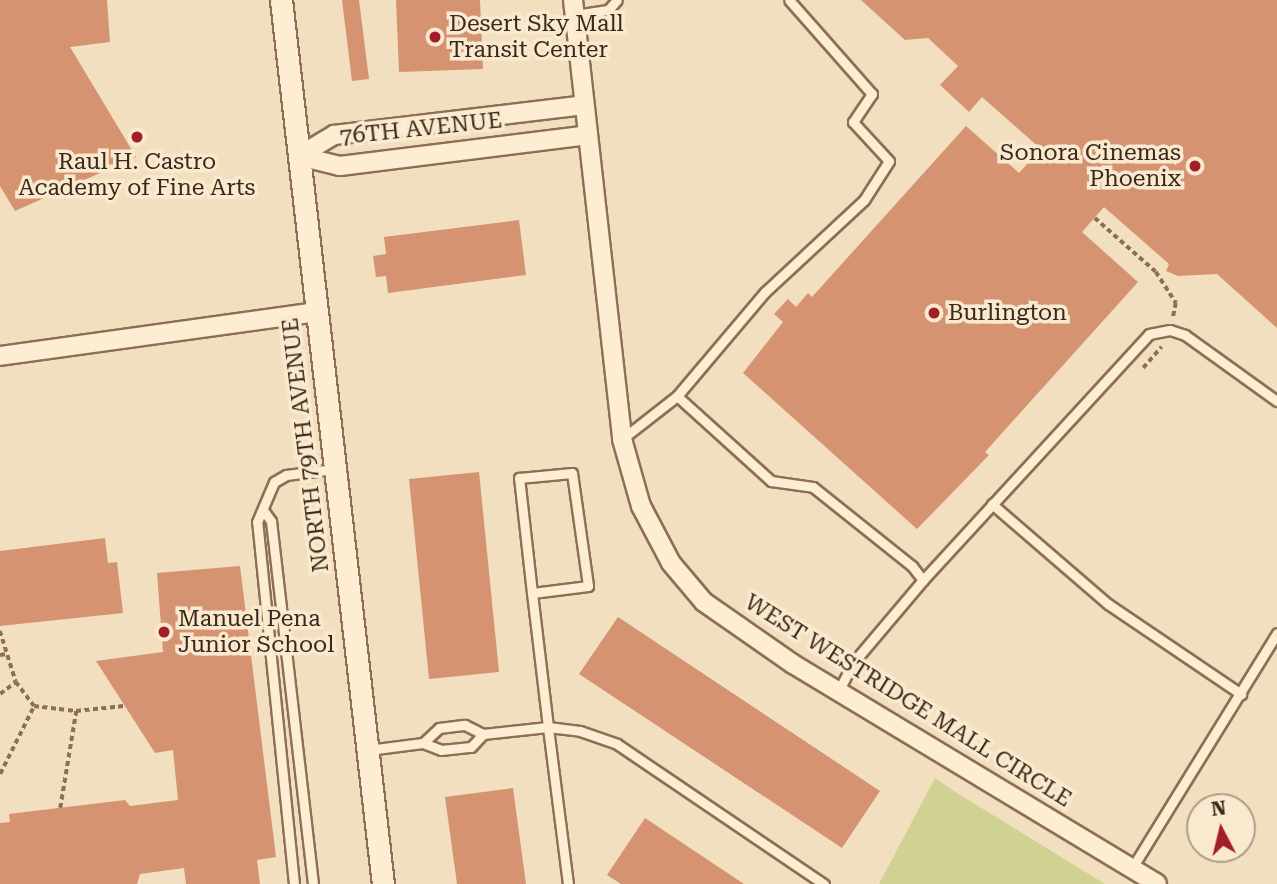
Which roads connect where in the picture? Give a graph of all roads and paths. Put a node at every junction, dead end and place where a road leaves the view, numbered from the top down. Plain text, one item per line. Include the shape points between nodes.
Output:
1 (281, 0) edge
2 (617, 0) edge
3 (789, 0) edge
4 (574, 7) edge
5 (586, 121) junction
6 (299, 156) junction
7 (1095, 218) dead end
8 (1176, 303) dead end
9 (317, 312) junction
10 (0, 356) edge
11 (677, 396) junction
12 (1277, 401) edge
13 (622, 439) junction
14 (336, 468) junction
15 (992, 504) junction
16 (263, 510) junction
17 (923, 580) junction
18 (532, 593) junction
19 (0, 631) edge
20 (1277, 633) edge
21 (7, 654) junction
22 (0, 655) edge
23 (16, 682) junction
24 (838, 692) junction
25 (0, 694) edge
26 (1241, 694) junction
27 (34, 706) junction
28 (124, 706) dead end
29 (76, 711) junction
30 (548, 727) junction
31 (483, 734) junction
32 (423, 743) junction
33 (368, 750) junction
34 (0, 774) edge
35 (60, 808) dead end
36 (1132, 868) junction
37 (294, 884) edge
38 (313, 884) edge
39 (383, 884) edge
40 (568, 884) edge
41 (824, 884) edge
42 (1157, 884) edge

1 - 6 street, NORTH 79TH AVENUE
2 - 4 lane via 608,10
3 - 11 lane via 872,94 853,121 889,161 864,201 765,292
4 - 5 street, WEST WESTRIDGE MALL CIRCLE
5 - 6 street, 76TH AVENUE via 340,166
5 - 6 street, 76TH AVENUE via 334,135
5 - 13 street, WEST WESTRIDGE MALL CIRCLE
6 - 9 street, NORTH 79TH AVENUE
7 - 8 path via 1156,272
9 - 10 street
9 - 14 street, NORTH 79TH AVENUE
11 - 13 lane
11 - 17 lane via 771,481 813,487 912,566
12 - 15 lane via 1185,335 1170,330 1149,334
13 - 24 street, WEST WESTRIDGE MALL CIRCLE via 641,506 689,587 743,631
14 - 16 lane via 293,474 274,482
14 - 33 street, NORTH 79TH AVENUE
15 - 17 lane
15 - 26 lane via 1108,604
16 - 37 lane via 257,522
16 - 38 lane via 271,521
17 - 24 lane via 852,664
18 - 18 lane via 519,478 572,472 588,586
18 - 30 lane
19 - 21 path
20 - 26 lane
21 - 22 path
21 - 23 path
23 - 25 path
23 - 27 path
24 - 36 street, WEST WESTRIDGE MALL CIRCLE
26 - 36 lane
27 - 29 path
27 - 34 path
28 - 29 path
29 - 35 path
30 - 31 lane
30 - 40 lane
30 - 41 lane via 580,731 617,744
31 - 32 lane via 471,747 441,750
31 - 32 lane via 465,725 439,728
32 - 33 lane
33 - 39 street, NORTH 79TH AVENUE
36 - 42 street, WEST WESTRIDGE MALL CIRCLE

